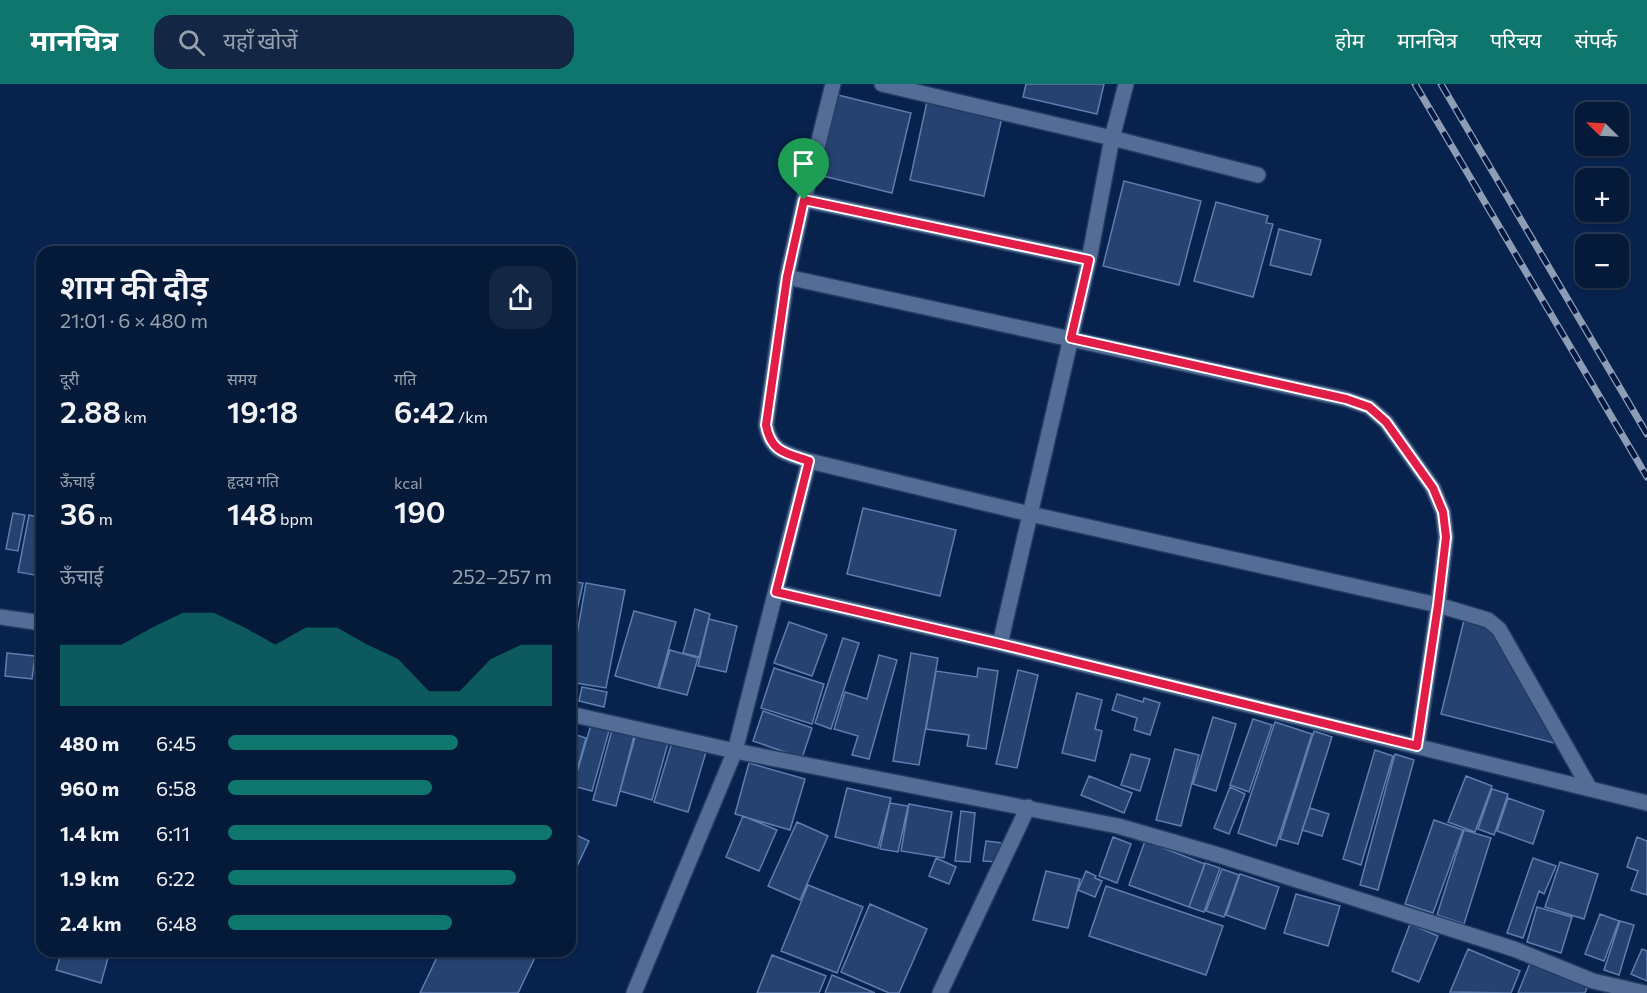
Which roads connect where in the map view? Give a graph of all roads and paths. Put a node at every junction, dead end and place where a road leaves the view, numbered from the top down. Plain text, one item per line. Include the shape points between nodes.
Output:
1 (833, 84) edge
2 (882, 84) edge
3 (1126, 84) edge
4 (1112, 138) junction
5 (1258, 175) dead end
6 (804, 200) junction
7 (1089, 260) junction
8 (787, 277) junction
9 (1071, 338) junction
10 (809, 461) junction
11 (1030, 514) junction
12 (776, 592) junction
13 (1438, 605) junction
14 (0, 618) edge
15 (36, 622) edge
16 (1000, 644) junction
17 (576, 715) edge
18 (1417, 746) junction
19 (735, 751) junction
20 (1590, 789) junction
21 (1647, 803) edge
22 (1028, 807) junction
23 (634, 993) edge
24 (940, 993) edge
25 (1645, 993) edge

1 - 6 street
2 - 4 street
3 - 4 street
4 - 5 street
4 - 7 street
6 - 7 street
6 - 8 street
7 - 9 street
8 - 9 street
8 - 10 street via 766,425 769,438 781,452
9 - 11 street
9 - 13 street via 1369,407 1386,422 1433,488 1443,512 1446,537
10 - 11 street
10 - 12 street
11 - 13 street
11 - 16 street
12 - 16 street
12 - 19 street
13 - 18 street
13 - 20 street via 1488,620 1499,629
14 - 15 street
16 - 18 street
17 - 19 street
18 - 20 street
19 - 22 street
19 - 23 street
20 - 21 street
22 - 24 street
22 - 25 street via 1118,826 1215,854 1514,949 1593,981

